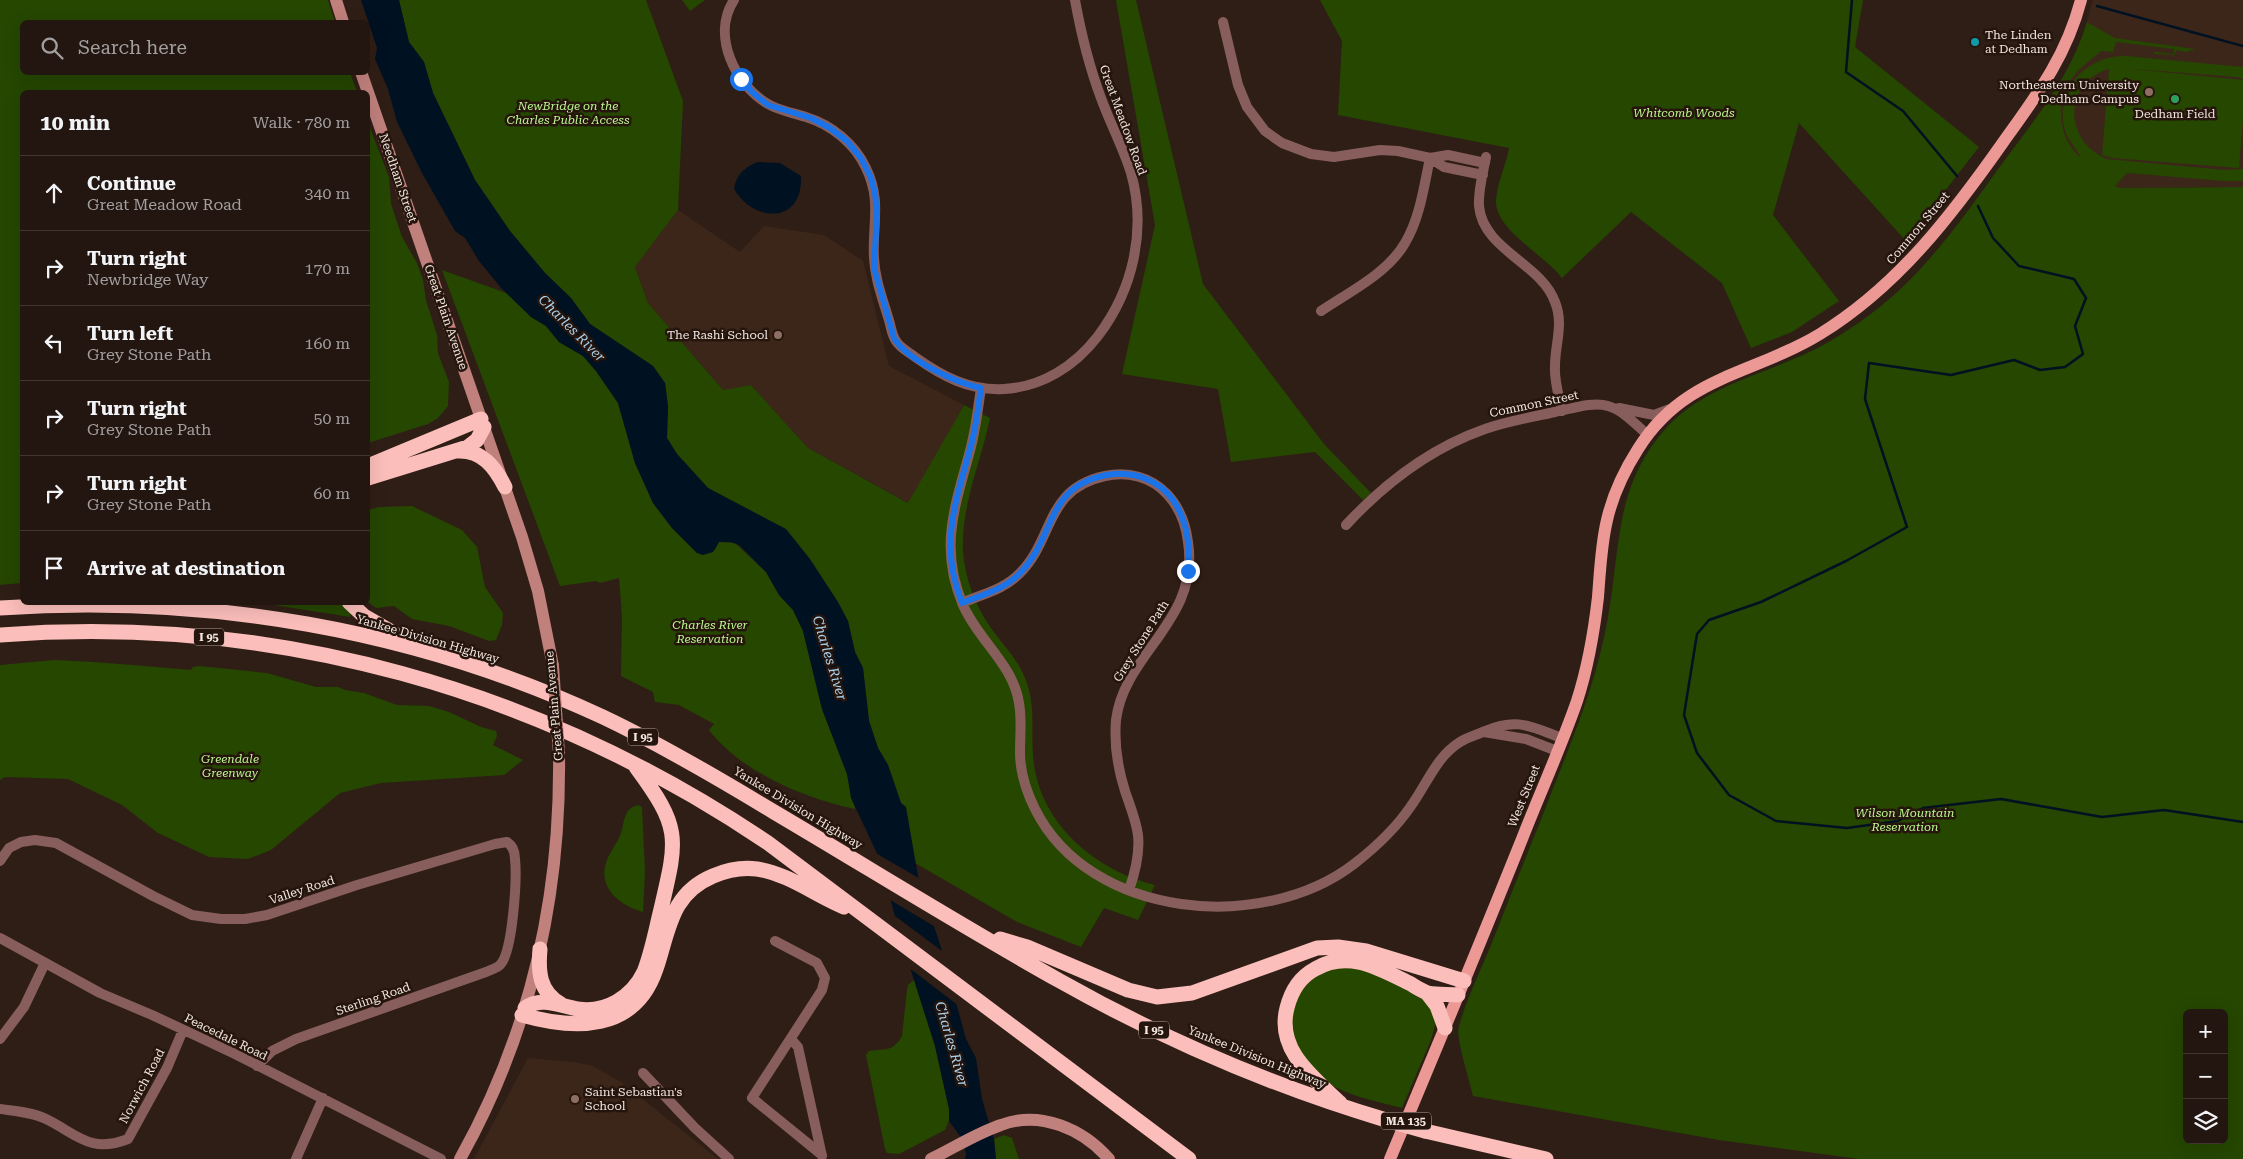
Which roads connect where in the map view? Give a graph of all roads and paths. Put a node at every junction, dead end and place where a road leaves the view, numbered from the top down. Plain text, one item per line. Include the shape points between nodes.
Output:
1 (336, 0) edge
2 (734, 0) edge
3 (1075, 0) edge
4 (2081, 0) edge
5 (343, 20) edge
6 (1223, 22) dead end
7 (362, 75) edge
8 (367, 90) edge
9 (370, 98) edge
10 (1430, 158) junction
11 (1483, 175) junction
12 (425, 256) joint
13 (1321, 311) dead end
14 (981, 388) junction
15 (1609, 406) junction
16 (1671, 409) junction
17 (1562, 411) junction
18 (483, 423) junction
19 (1648, 434) junction
20 (454, 452) junction
21 (370, 465) edge
22 (370, 477) edge
23 (505, 487) junction
24 (1346, 525) dead end
25 (962, 603) junction
26 (26, 605) edge
27 (138, 605) edge
28 (352, 605) edge
29 (0, 608) edge
30 (0, 636) edge
31 (422, 650) junction
32 (1484, 732) junction
33 (1562, 738) junction
34 (1557, 751) junction
35 (633, 762) junction
36 (0, 861) edge
37 (1129, 890) junction
38 (870, 919) junction
39 (974, 931) junction
40 (0, 938) edge
41 (775, 941) dead end
42 (540, 949) junction
43 (45, 963) junction
44 (501, 963) joint
45 (1461, 988) junction
46 (1428, 993) junction
47 (569, 1007) junction
48 (524, 1012) junction
49 (1445, 1028) junction
50 (184, 1030) junction
51 (0, 1039) edge
52 (791, 1039) junction
53 (256, 1066) junction
54 (643, 1073) dead end
55 (323, 1098) junction
56 (1344, 1107) junction
57 (0, 1109) edge
58 (822, 1157) edge
59 (296, 1159) edge
60 (441, 1159) edge
61 (460, 1159) edge
62 (729, 1159) edge
63 (931, 1159) edge
64 (1109, 1159) edge
65 (1188, 1159) edge
66 (1390, 1159) edge
67 (1546, 1159) edge

1 - 5 main road
2 - 14 street, Great Meadow Road via 726,18 726,41 732,64 741,79 768,105 811,118 836,132 852,146 868,171 877,207 875,274 896,341 940,374
3 - 14 street, Great Meadow Road via 1094,77 1134,189 1137,226 1132,265 1123,295 1112,316 1073,363 1027,385
4 - 16 main road, Common Street via 2066,45 2036,98 1946,220 1906,266 1858,308 1820,334 1710,383
6 - 10 street via 1244,100 1260,125 1276,139 1296,149 1328,156 1345,157 1386,150
7 - 8 main road, Needham Street
9 - 12 main road, Needham Street
10 - 11 street via 1444,167
10 - 11 street via 1444,155 1486,160
10 - 13 street via 1418,212 1401,250 1378,272
11 - 17 street via 1479,203 1486,227 1498,242 1544,282 1557,307 1560,328 1555,369
12 - 18 main road, Great Plain Avenue
14 - 25 street via 971,448 956,495 952,523 952,561
15 - 16 street, Common Street via 1648,414
15 - 17 street, Common Street via 1593,405
15 - 19 street
16 - 19 main road, Common Street
17 - 24 street, Common Street via 1496,425 1462,438 1390,482
18 - 20 highway via 473,444
18 - 21 highway
18 - 23 main road, Great Plain Avenue
19 - 33 main road, West Street via 1610,508 1589,658
20 - 22 highway
20 - 23 highway via 481,456
23 - 42 main road, Great Plain Avenue, bridge via 536,582 552,666 559,754 555,861
25 - 37 street via 980,635 1007,669 1016,690 1021,712 1022,772 1042,821 1084,866 1110,883
25 - 37 street, Grey Stone Path via 995,591 1019,575 1036,552 1059,504 1086,482 1108,475 1134,475 1160,487 1173,502 1189,545 1185,588 1171,620 1128,684 1116,720 1119,765 1138,834 1137,857
26 - 29 highway, Yankee Division Highway / I 95
27 - 31 highway, Yankee Division Highway / I 95 via 226,611 335,629
28 - 31 highway via 364,616
30 - 35 highway, I 95 via 105,632 168,634 323,654 399,672 489,700 562,728
31 - 39 highway, Yankee Division Highway / I 95 via 526,684 627,728 711,774
32 - 33 street via 1512,723
32 - 34 street via 1526,739
32 - 37 street via 1449,750 1434,767 1406,814 1377,844 1345,870 1314,888 1274,900 1232,906 1174,902
33 - 34 main road, West Street
34 - 45 main road, West Street
35 - 38 highway, I 95 via 741,825
35 - 47 highway via 664,808 673,841 671,864 648,961 639,982 618,1001 597,1009
36 - 44 street, Valley Road via 9,848 21,842 35,840 56,844 192,915 245,919 507,842 512,846 515,858 514,904
38 - 48 highway via 776,874 748,868 721,872 699,883 679,904 669,923 650,983 627,1009 606,1020 582,1025 554,1023
38 - 65 highway, I 95
39 - 45 highway via 1027,947 1128,990 1157,997 1192,992 1324,947 1366,951
39 - 56 highway, Yankee Division Highway / I 95 via 1062,983 1159,1033 1253,1074
40 - 43 street, Peacedale Road
41 - 52 street via 816,963 825,978 822,990
42 - 47 highway via 542,983 553,999
42 - 48 main road, Great Plain Avenue
43 - 50 street, Peacedale Road via 100,993
43 - 51 street via 24,1007
44 - 53 street, Sterling Road via 486,972 296,1039 272,1051
45 - 46 highway
45 - 49 main road, West Street / MA 135
46 - 49 highway
46 - 56 highway via 1372,965 1354,960 1335,961 1318,967 1295,988 1285,1020 1290,1046 1305,1069
47 - 48 highway via 546,1002 532,1004
48 - 61 main road, Great Plain Avenue via 500,1078
49 - 66 main road, West Street / MA 135
50 - 53 street, Peacedale Road
50 - 57 street, Norwich Road via 128,1139 103,1145 69,1133 40,1117
52 - 58 street via 798,1047
52 - 58 street via 752,1098
53 - 55 street, Peacedale Road
54 - 62 street
55 - 59 street
55 - 60 street, Peacedale Road
56 - 67 highway, Yankee Division Highway / I 95, bridge via 1425,1131
63 - 64 main road via 997,1126 1024,1120 1055,1124 1083,1136

